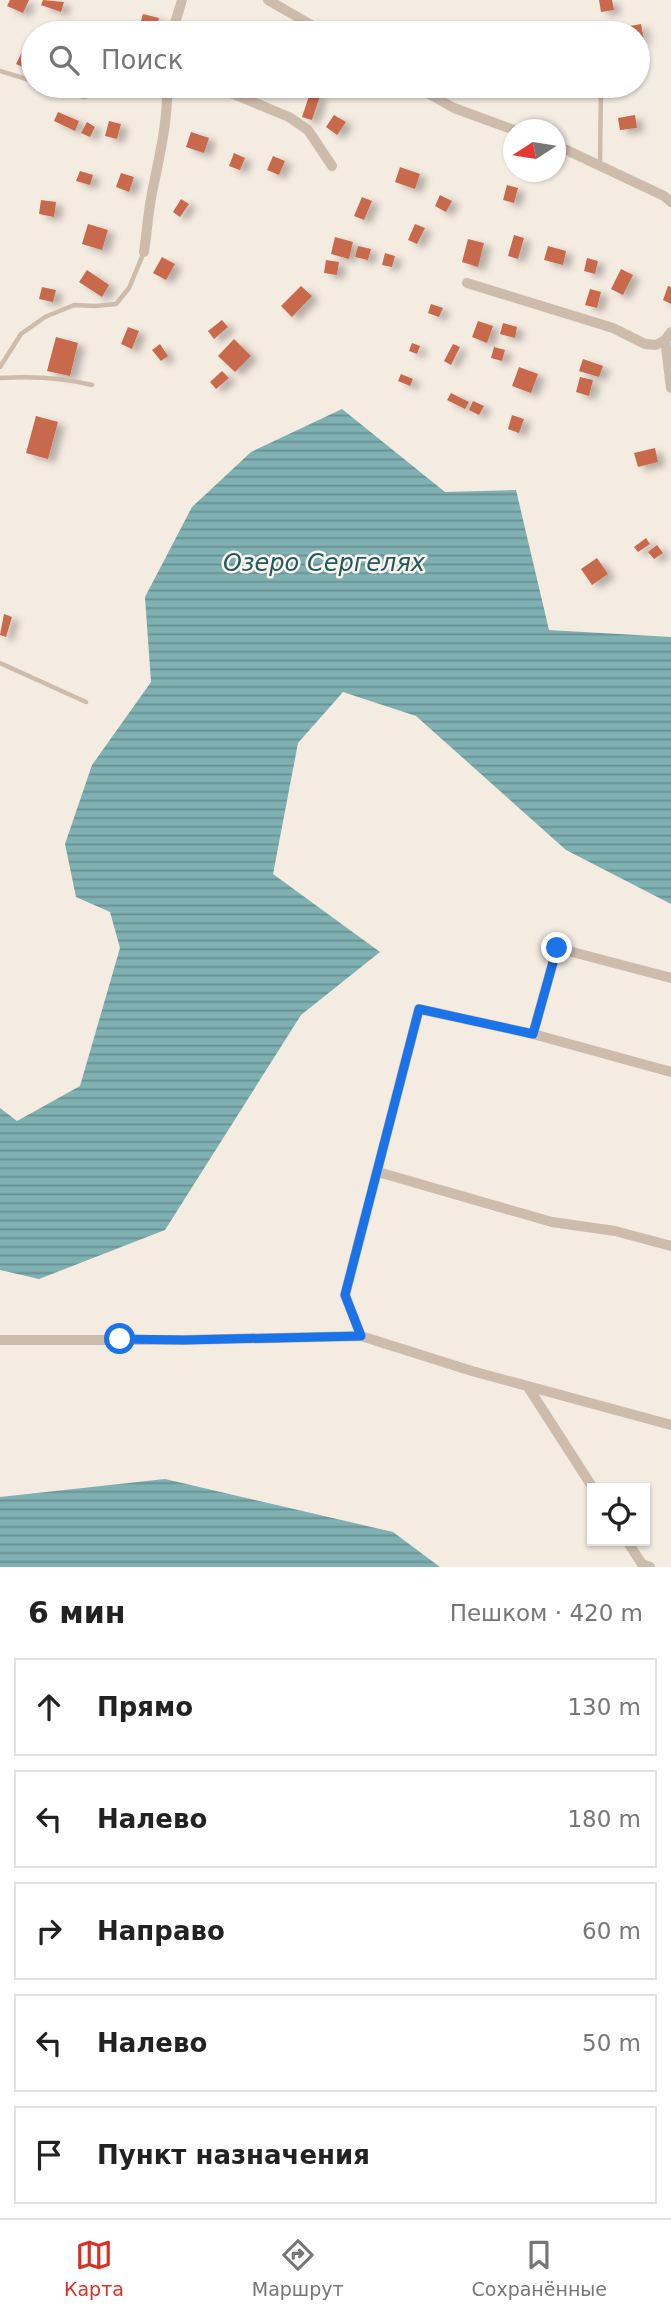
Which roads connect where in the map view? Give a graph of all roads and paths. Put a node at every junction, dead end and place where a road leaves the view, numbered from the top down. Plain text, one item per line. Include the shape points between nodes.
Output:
1 (182, 0) edge
2 (268, 0) edge
3 (176, 21) edge
4 (304, 21) edge
5 (0, 71) edge
6 (21, 77) edge
7 (167, 98) edge
8 (243, 98) edge
9 (436, 98) edge
10 (601, 98) edge
11 (503, 126) edge
12 (566, 150) edge
13 (332, 166) dead end
14 (600, 166) junction
15 (671, 202) edge
16 (144, 252) joint
17 (467, 283) dead end
18 (668, 336) edge
19 (0, 367) edge
20 (0, 378) edge
21 (92, 385) dead end
22 (671, 388) edge
23 (0, 663) edge
24 (86, 702) dead end
25 (671, 978) edge
26 (533, 1034) junction
27 (671, 1072) edge
28 (378, 1172) junction
29 (671, 1246) edge
30 (361, 1336) junction
31 (0, 1340) edge
32 (528, 1387) junction
33 (671, 1425) edge
34 (590, 1483) edge
35 (630, 1546) edge
36 (650, 1567) edge

1 - 3 street
2 - 4 street
5 - 6 lane
7 - 16 street
8 - 13 street via 308,130
9 - 11 street
10 - 14 lane
12 - 14 street
14 - 15 street
16 - 19 lane via 129,288 116,304 74,305 45,317 21,334
17 - 18 street via 613,328 645,344 656,345
18 - 22 street
20 - 21 lane via 31,376
23 - 24 lane
25 - 26 street via 557,948
26 - 27 street
26 - 28 street via 419,1009
28 - 29 street via 552,1222 615,1231
28 - 30 street via 345,1295
30 - 31 street
30 - 32 street
32 - 33 street
32 - 34 street
35 - 36 street via 642,1564

